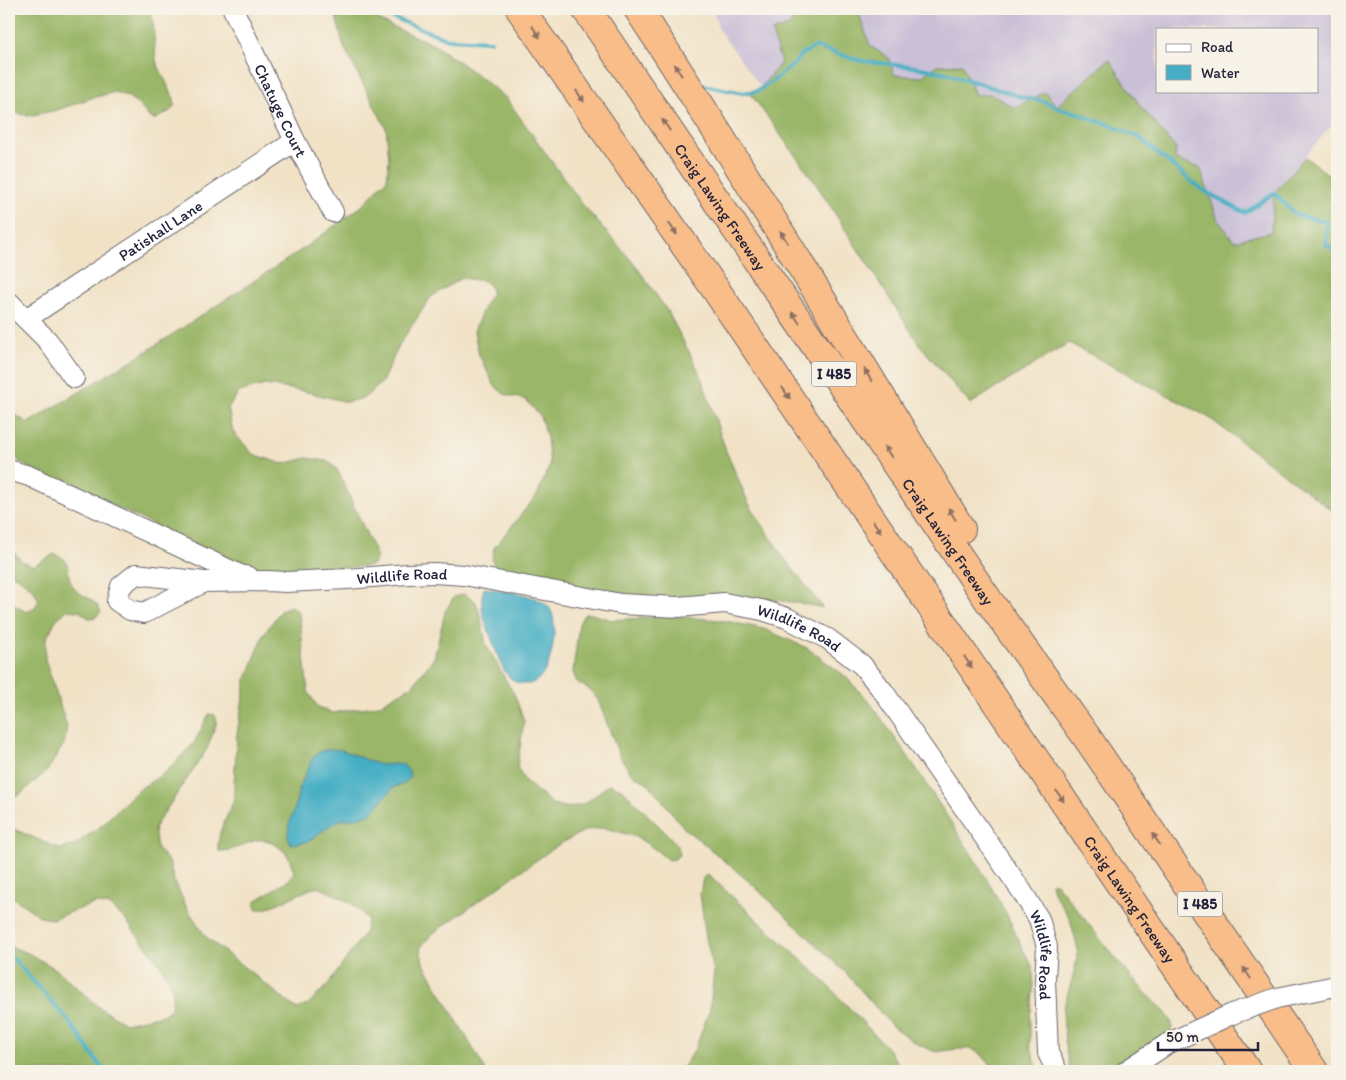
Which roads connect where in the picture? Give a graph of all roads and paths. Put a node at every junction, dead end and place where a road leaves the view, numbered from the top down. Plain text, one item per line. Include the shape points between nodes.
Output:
1 (232, 9) edge
2 (520, 9) edge
3 (586, 9) edge
4 (638, 9) edge
5 (296, 141) junction
6 (333, 212) dead end
7 (9, 302) edge
8 (26, 318) junction
9 (74, 378) dead end
10 (9, 470) edge
11 (268, 581) junction
12 (204, 582) dead end
13 (1086, 736) junction
14 (1334, 986) edge
15 (1057, 1071) edge
16 (1126, 1071) edge
17 (1247, 1071) edge
18 (1314, 1071) edge

1 - 5 street, Chatuge Court
2 -> 17 highway, Craig Lawing Freeway via 716,290
13 -> 3 highway, Craig Lawing Freeway / I 485 via 989,601
13 -> 4 highway via 807,274
5 - 6 street, Chatuge Court
5 - 8 street, Patishall Lane
7 - 8 street
8 - 9 street via 48,341
10 - 11 street via 29,476 240,574
11 - 12 street
11 - 15 street, Wildlife Road via 408,574 464,575 621,604 678,607 724,603 787,618 828,639 862,665 883,691 1039,919 1047,947 1048,1053
18 -> 13 highway, Craig Lawing Freeway / I 485
14 - 16 street, bridge via 1278,998 1232,1014 1167,1044

